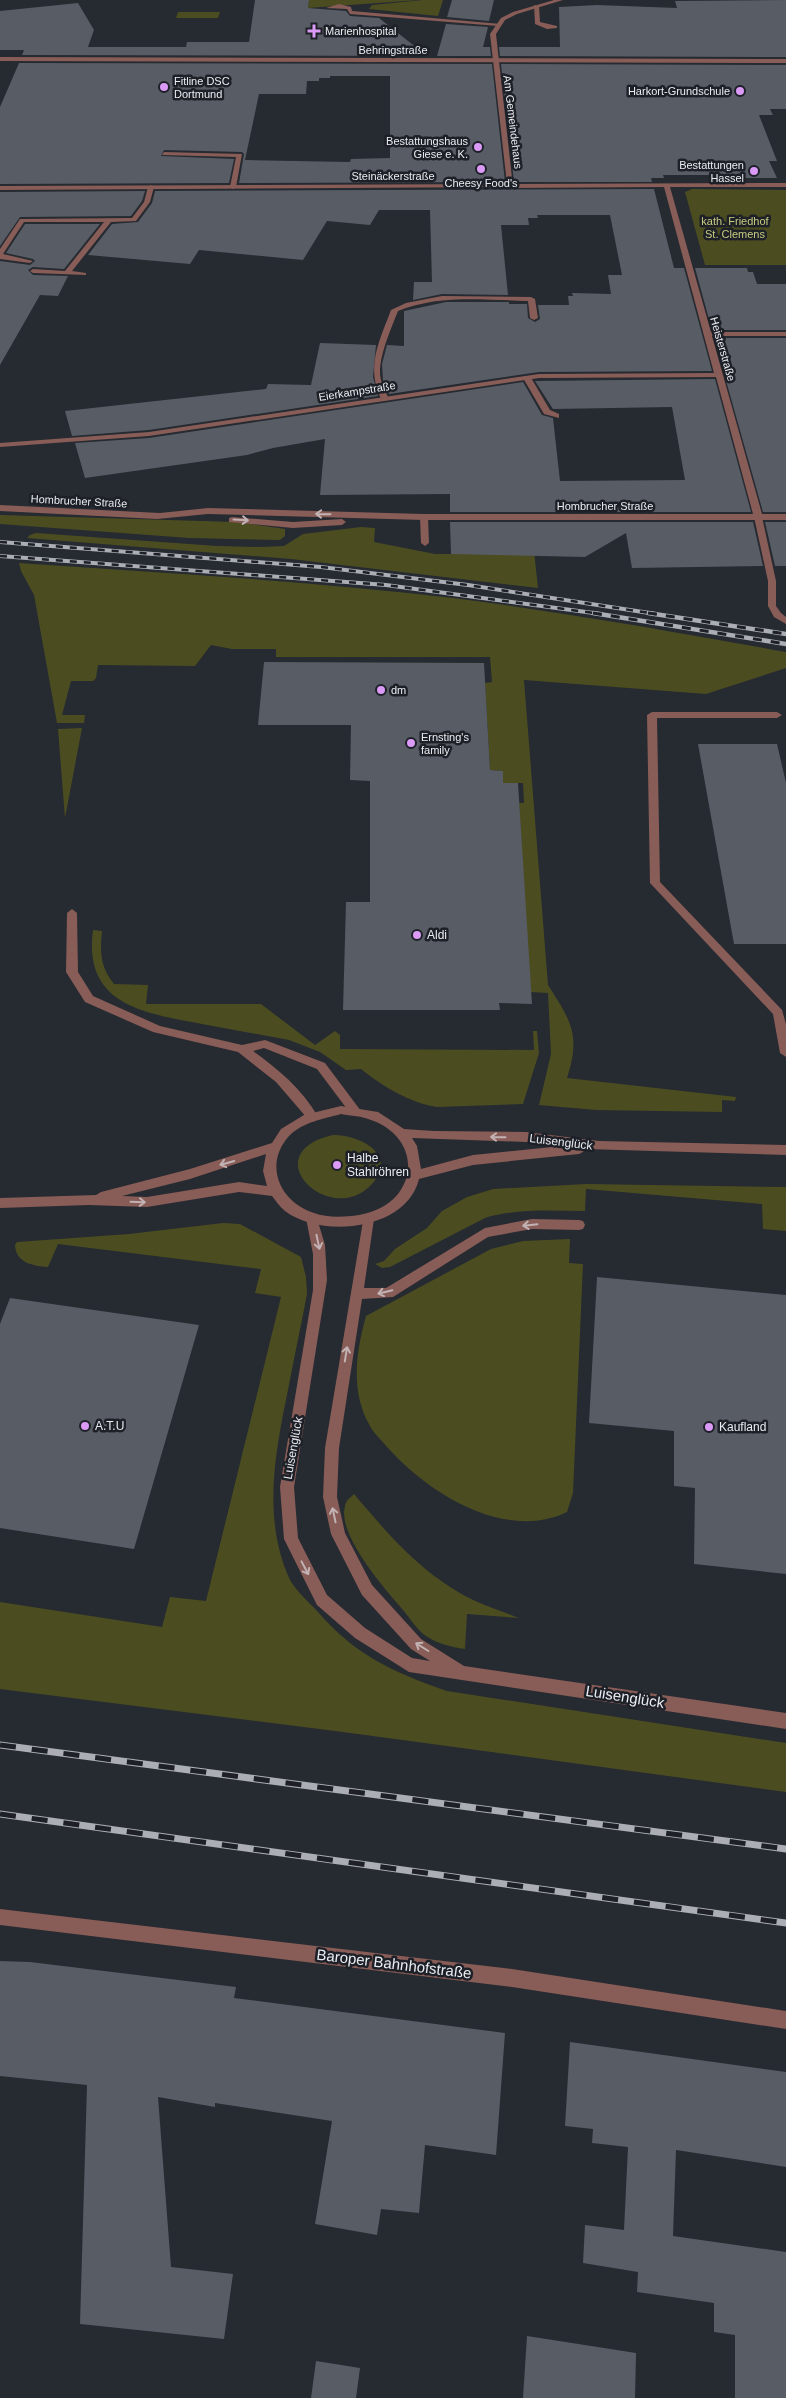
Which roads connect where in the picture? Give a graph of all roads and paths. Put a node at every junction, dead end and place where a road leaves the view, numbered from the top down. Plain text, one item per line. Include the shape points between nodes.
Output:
1 (560, 0) edge
2 (536, 6) junction
3 (350, 12) junction
4 (498, 24) junction
5 (555, 27) dead end
6 (0, 59) edge
7 (495, 60) junction
8 (786, 61) edge
9 (164, 154) dead end
10 (786, 185) edge
11 (511, 186) junction
12 (151, 187) junction
13 (232, 187) junction
14 (667, 187) junction
15 (0, 188) edge
16 (109, 220) junction
17 (30, 261) dead end
18 (33, 271) dead end
19 (67, 273) junction
20 (84, 274) dead end
21 (534, 318) dead end
22 (707, 334) junction
23 (786, 334) edge
24 (718, 374) junction
25 (527, 378) junction
26 (385, 399) junction
27 (556, 416) dead end
28 (0, 445) edge
29 (0, 508) edge
30 (424, 517) junction
31 (758, 517) junction
32 (786, 517) edge
33 (425, 543) dead end
34 (786, 621) edge
35 (777, 715) dead end
36 (72, 913) dead end
37 (242, 1048) junction
38 (786, 1053) edge
39 (354, 1110) junction
40 (311, 1116) junction
41 (403, 1133) junction
42 (599, 1146) junction
43 (273, 1147) junction
44 (786, 1150) edge
45 (415, 1174) junction
46 (277, 1192) junction
47 (89, 1200) junction
48 (0, 1203) edge
49 (312, 1218) junction
50 (368, 1219) junction
51 (579, 1226) dead end
52 (356, 1294) junction
53 (464, 1672) junction
54 (786, 1721) edge
55 (0, 1917) edge
56 (786, 2020) edge

1 - 2 street
2 - 4 street via 515,12
2 - 5 street via 537,23
3 - 3 street via 345,7 328,10 338,14
3 - 4 street
4 - 7 street, Am Gemeindehaus via 493,34
6 - 7 street, Behringstraße
7 - 8 street, Behringstraße
7 - 11 street, Am Gemeindehaus
9 - 13 street via 240,155
10 - 14 street, Steinäckerstraße
11 - 13 street, Steinäckerstraße
11 - 14 street, Steinäckerstraße
12 - 13 street, Steinäckerstraße
12 - 15 street, Steinäckerstraße
12 - 16 street via 147,202 134,220
14 - 22 street, Heisterstraße
16 - 17 street via 22,220 0,254 7,259
16 - 19 street
18 - 19 street
19 - 20 street
21 - 26 street via 531,300 428,299 408,302 395,310 383,342 377,379
22 - 23 street
22 - 24 street, Heisterstraße
24 - 25 street, Eierkampstraße
24 - 31 street, Heisterstraße
25 - 26 street, Eierkampstraße
25 - 27 street via 547,412
26 - 28 street, Eierkampstraße via 149,434
29 - 30 street, Hombrucher Straße via 293,526
30 - 31 street, Hombrucher Straße
30 - 33 street
31 - 32 street, Hombrucher Straße
31 - 34 street, Heisterstraße via 772,581 772,606
35 - 38 street via 652,715 655,884 778,1013
36 - 37 street via 72,972 89,999 157,1029
37 - 39 street via 265,1044 322,1066
37 - 40 street via 274,1071
39 - 40 street, Luisenglück
39 - 41 street, Luisenglück via 377,1116
40 - 43 street, Luisenglück via 293,1125
42 -> 41 street, Luisenglück via 526,1138
41 - 45 street, Luisenglück via 415,1154
42 - 44 street, Luisenglück
42 - 45 street, Luisenglück via 473,1160
43 - 46 street via 269,1172
43 -> 47 street via 190,1174
45 - 50 street via 401,1200
47 -> 46 street via 147,1202 239,1187
46 - 49 street via 290,1206
47 - 48 street
49 - 50 street via 344,1222
49 -> 53 street, Luisenglück via 323,1266 287,1487 291,1539 322,1600 360,1633 409,1664
50 - 52 street, Luisenglück
51 -> 52 street via 532,1224 486,1233 388,1293
53 -> 52 street, Luisenglück via 416,1644 367,1590 338,1534 330,1497 332,1448
53 - 54 street, Luisenglück
55 - 56 street, Baroper Bahnhofstraße via 512,1978

